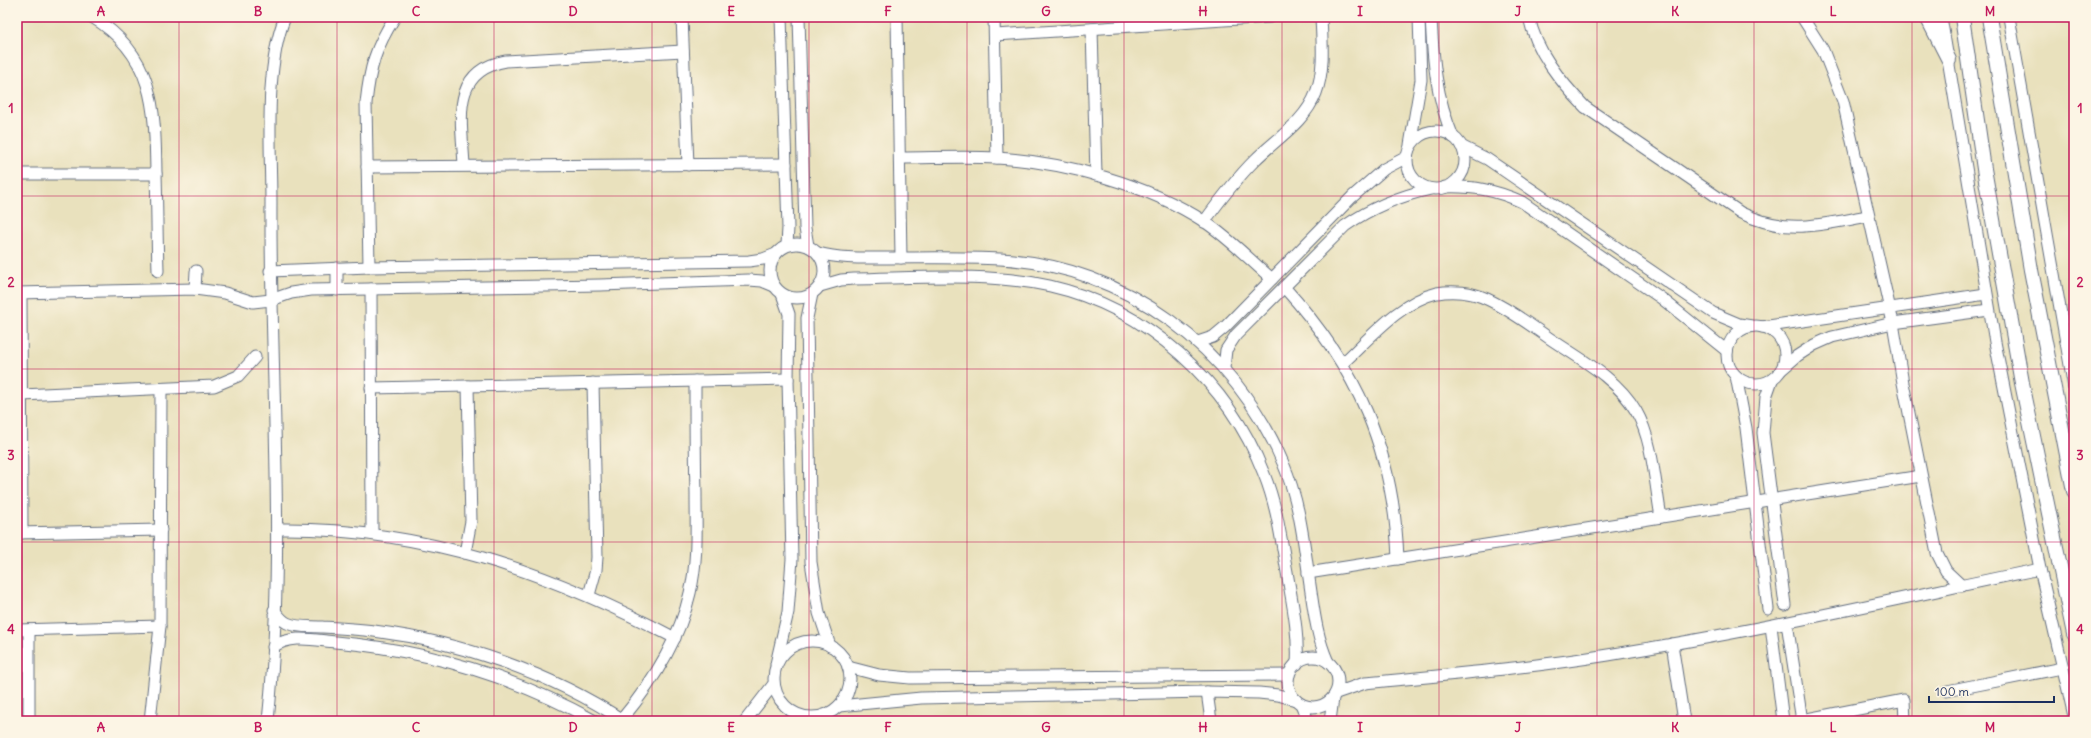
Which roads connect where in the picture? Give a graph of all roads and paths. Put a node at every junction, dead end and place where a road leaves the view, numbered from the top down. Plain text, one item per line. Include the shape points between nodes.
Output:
1 (92, 17) edge
2 (285, 17) edge
3 (395, 17) edge
4 (682, 17) edge
5 (781, 17) edge
6 (799, 17) edge
7 (897, 17) edge
8 (994, 17) edge
9 (1270, 17) edge
10 (1321, 17) edge
11 (1419, 17) edge
12 (1431, 17) edge
13 (1529, 17) edge
14 (1802, 17) edge
15 (1927, 17) edge
16 (1941, 17) edge
17 (1962, 17) edge
18 (1989, 17) edge
19 (2009, 17) edge
20 (1092, 29) junction
21 (995, 36) junction
22 (683, 51) junction
23 (1949, 60) junction
24 (1453, 137) junction
25 (1410, 146) junction
26 (1461, 146) junction
27 (1407, 157) junction
28 (900, 158) junction
29 (997, 158) junction
30 (786, 164) junction
31 (464, 165) junction
32 (688, 165) junction
33 (367, 167) junction
34 (17, 174) edge
35 (156, 174) junction
36 (1096, 175) junction
37 (1445, 187) junction
38 (1431, 189) junction
39 (1868, 216) junction
40 (1204, 222) junction
41 (787, 246) junction
42 (808, 246) junction
43 (818, 253) junction
44 (776, 254) junction
45 (901, 258) junction
46 (369, 267) junction
47 (337, 268) junction
48 (158, 271) dead end
49 (196, 271) dead end
50 (270, 271) junction
51 (1272, 279) junction
52 (774, 286) junction
53 (820, 286) junction
54 (1284, 287) junction
55 (195, 289) junction
56 (371, 289) junction
57 (337, 290) junction
58 (19, 293) edge
59 (782, 294) junction
60 (812, 294) junction
61 (1986, 294) junction
62 (271, 300) junction
63 (1890, 308) junction
64 (1989, 310) junction
65 (1893, 323) junction
66 (1757, 326) junction
67 (1198, 342) junction
68 (1727, 350) junction
69 (256, 357) dead end
70 (1343, 363) junction
71 (1224, 368) junction
72 (1782, 369) junction
73 (1736, 376) junction
74 (788, 379) junction
75 (1772, 380) junction
76 (695, 381) junction
77 (593, 383) junction
78 (468, 386) junction
79 (371, 388) junction
80 (2074, 388) edge
81 (160, 390) junction
82 (22, 395) junction
83 (1921, 476) junction
84 (791, 486) junction
85 (810, 486) junction
86 (2074, 491) edge
87 (1770, 500) junction
88 (1756, 502) junction
89 (1661, 517) junction
90 (277, 529) junction
91 (161, 530) junction
92 (20, 533) edge
93 (372, 534) junction
94 (465, 553) junction
95 (1398, 559) junction
96 (2040, 569) junction
97 (1308, 573) junction
98 (1962, 586) junction
99 (589, 595) junction
100 (1785, 605) dead end
101 (1768, 608) dead end
102 (274, 610) junction
103 (1787, 623) junction
104 (160, 626) junction
105 (316, 626) junction
106 (1771, 626) junction
107 (17, 630) edge
108 (29, 630) junction
109 (2074, 634) edge
110 (675, 638) junction
111 (316, 640) junction
112 (1672, 644) junction
113 (830, 646) junction
114 (273, 647) junction
115 (1328, 662) junction
116 (776, 664) junction
117 (1297, 664) junction
118 (848, 667) junction
119 (2062, 668) junction
120 (1290, 675) junction
121 (773, 685) junction
122 (1947, 691) dead end
123 (1207, 692) junction
124 (1334, 696) junction
125 (1298, 702) junction
126 (839, 706) junction
127 (2074, 716) edge
128 (805, 719) edge
129 (623, 720) edge
130 (29, 721) edge
131 (151, 721) edge
132 (268, 721) edge
133 (595, 721) edge
134 (745, 721) edge
135 (1211, 721) edge
136 (1308, 721) edge
137 (1330, 721) edge
138 (1684, 721) edge
139 (1783, 721) edge
140 (1802, 721) edge
141 (1905, 721) edge

1 - 35 street via 123,42 143,74 154,110
2 - 50 street via 274,60
3 - 33 street via 383,35 374,56 369,80 366,103
4 - 22 street
5 - 30 street
6 - 42 street via 805,228
7 - 28 street
8 - 21 street
9 - 20 street
10 - 40 street via 1321,66 1318,86 1311,104 1286,133 1242,174
11 - 25 street via 1421,80
12 - 24 street via 1436,85
13 - 39 street via 1539,46 1552,68 1567,89 1585,107 1741,213 1775,225 1793,227
14 - 39 street via 1823,50 1843,101
15 - 23 main road
16 - 23 street
17 - 109 main road via 1984,169 2022,383
18 - 86 main road via 2031,270
19 - 80 street
20 - 21 street
20 - 36 street
21 - 29 street
22 - 31 street via 506,61 482,68 470,81 462,98
22 - 32 street
23 - 61 street
24 - 25 street via 1444,132 1434,131 1416,138
24 - 26 street
25 - 27 street
26 - 37 street via 1465,162 1463,170 1459,178
26 - 66 street via 1487,159 1713,313 1726,319
27 - 38 street via 1407,166 1416,181
27 - 51 street via 1395,162 1373,178
28 - 29 street
28 - 45 street
29 - 36 street via 1038,163
30 - 32 street
30 - 41 street
31 - 32 street
31 - 33 street
33 - 46 street
34 - 35 street
35 - 48 street
36 - 40 street via 1142,190
37 - 38 street
37 - 68 street via 1485,188 1522,202 1661,298
38 - 54 street via 1386,202 1364,213 1345,226
39 - 63 street
40 - 51 street
41 - 42 street
41 - 44 street
42 - 43 street
43 - 45 street via 840,258
43 - 53 street via 824,264 825,275
44 - 46 street via 749,261
44 - 52 street via 770,269
45 - 67 street via 1000,259 1066,270 1129,295 1167,317
46 - 47 street
47 - 50 street
47 - 57 street
49 - 55 street
50 - 62 street
51 - 67 street via 1219,332
52 - 56 street via 762,281 749,280
52 - 59 street
53 - 60 street
53 - 117 street via 854,279 986,278 1022,281 1087,298 1133,320 1158,336 1192,365 1221,398 1245,435 1264,475 1280,531 1297,635
54 - 70 street via 1306,310
54 - 71 street via 1230,342 1226,350
55 - 58 street
55 - 62 street via 225,293 253,302
56 - 57 street
56 - 79 street
57 - 62 street via 301,292
58 - 82 street
59 - 60 street via 797,298
59 - 74 street via 789,314
60 - 85 street via 807,312
61 - 63 street
61 - 64 street
62 - 90 street
63 - 65 street
63 - 66 street
64 - 65 street
64 - 96 street
65 - 72 street via 1832,336 1802,352
65 - 83 street
66 - 68 street via 1736,334
66 - 72 street via 1772,331 1780,338 1785,359
67 - 71 street
68 - 73 street via 1727,360
69 - 81 street via 241,373 223,384 206,388
70 - 89 street via 1406,306 1421,298 1437,293 1454,292 1471,293 1487,299 1599,372 1627,396 1644,429
70 - 95 street via 1363,401 1378,440 1397,523
71 - 97 street via 1258,414 1284,465 1300,520
72 - 75 street
73 - 75 street via 1744,382 1753,384 1763,384
73 - 88 street via 1744,411
74 - 76 street
74 - 84 street
75 - 87 street via 1766,397 1762,433
76 - 77 street
76 - 110 street via 696,548 690,593
77 - 78 street
77 - 99 street via 598,557
78 - 79 street
78 - 94 street via 470,521
79 - 93 street
81 - 82 street
81 - 91 street
82 - 92 street
83 - 87 street
83 - 98 street via 1937,554 1946,571
84 - 85 street
84 - 116 street via 791,586 787,619
85 - 113 street via 812,579 819,613
87 - 88 street
87 - 100 street
88 - 89 street
88 - 101 street
89 - 95 street
90 - 93 street via 309,528
90 - 102 street
91 - 92 street
91 - 104 street
93 - 94 street via 436,545
94 - 99 street via 530,572
95 - 97 street
96 - 98 street
96 - 119 street
97 - 115 street via 1318,636
98 - 103 street
99 - 110 street
102 - 105 street via 287,623
102 - 114 street
103 - 106 street
103 - 140 street
104 - 108 street
104 - 131 street
105 - 111 street
105 - 129 street via 398,634 492,658 559,685
106 - 112 street
106 - 139 street
107 - 108 street
108 - 130 street
110 - 129 street via 652,679
111 - 114 street via 292,639
111 - 133 street via 418,654 472,669 523,686
112 - 124 street via 1559,662 1365,683
112 - 138 street
113 - 116 street via 816,641 802,642 784,652
113 - 118 street via 841,654
114 - 132 street
115 - 117 street via 1316,658 1302,660
115 - 124 street via 1338,679
116 - 121 street
117 - 120 street
118 - 120 street via 879,675 910,678
118 - 126 street via 849,688
119 - 122 street
119 - 127 street
120 - 125 street via 1289,688
121 - 128 street via 782,704
121 - 134 street
123 - 125 street via 1264,693
123 - 126 street via 921,698
123 - 135 street
124 - 125 street via 1321,706 1308,707
124 - 137 street
125 - 136 street
126 - 128 street via 828,714
140 - 141 street via 1904,700

